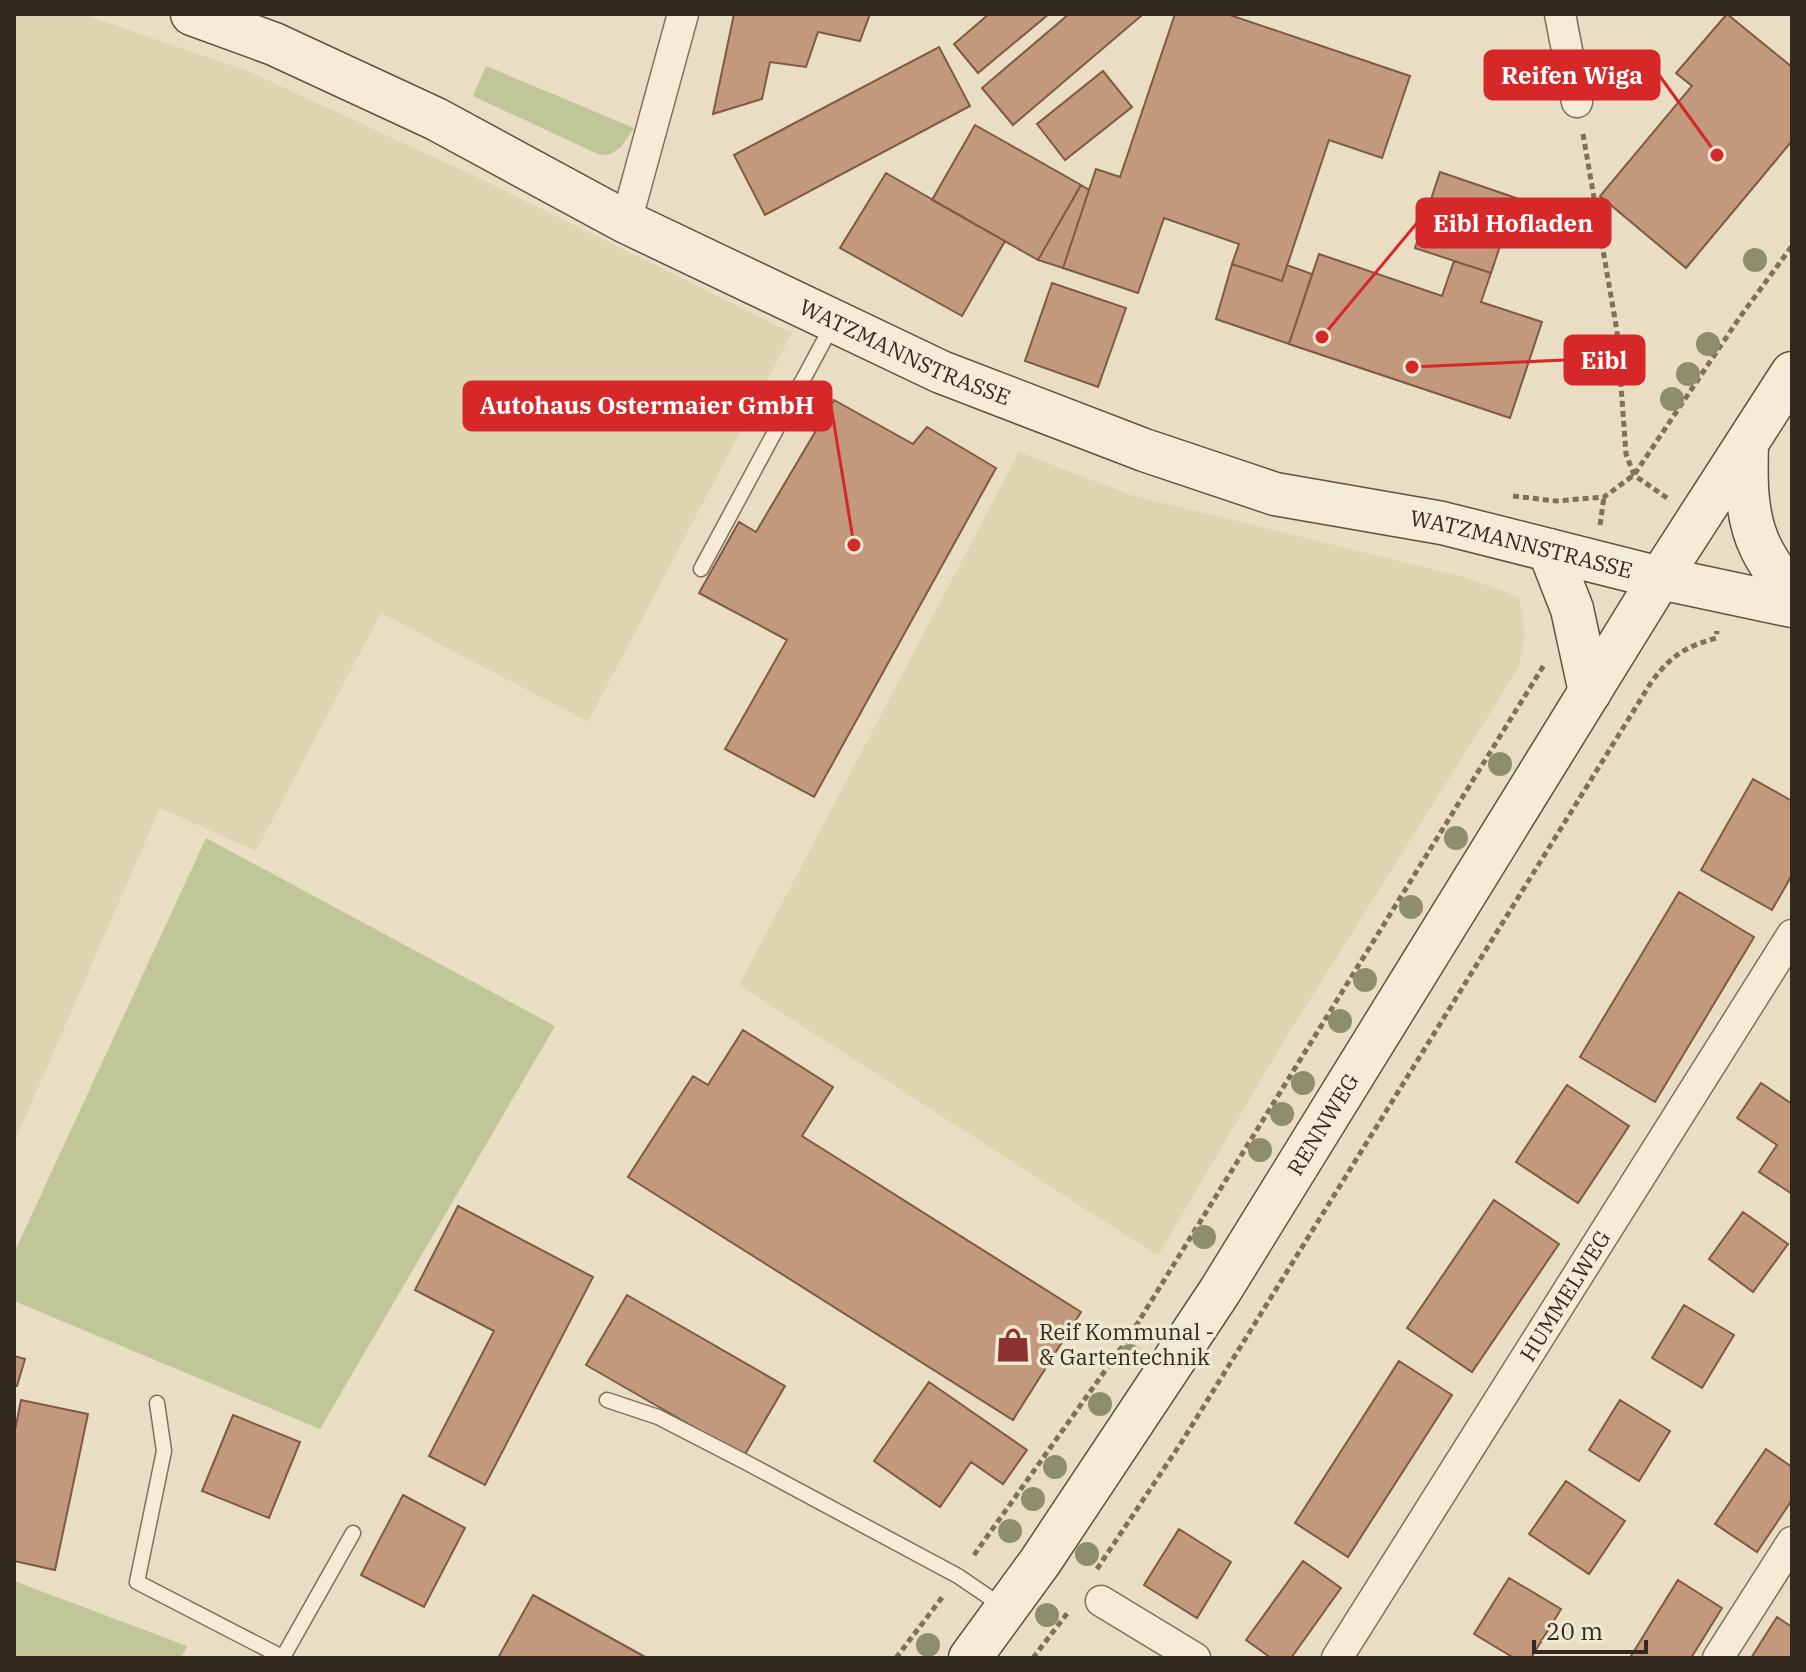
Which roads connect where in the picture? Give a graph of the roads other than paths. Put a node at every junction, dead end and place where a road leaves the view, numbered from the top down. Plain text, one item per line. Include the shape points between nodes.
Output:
1 (192, 14) edge
2 (683, 14) edge
3 (1560, 14) edge
4 (1577, 102) road end
5 (626, 222) junction
6 (835, 320) junction
7 (1792, 373) edge
8 (1747, 443) junction
9 (1549, 550) junction
10 (701, 569) dead end
11 (1660, 578) junction
12 (1792, 596) edge
13 (1792, 606) edge
14 (1590, 692) junction
15 (1792, 935) edge
16 (607, 1400) dead end
17 (157, 1403) dead end
18 (353, 1533) dead end
19 (1792, 1542) edge
20 (1096, 1589) road end
21 (1005, 1609) junction
22 (284, 1658) edge
23 (970, 1658) edge
24 (1195, 1658) edge
25 (1337, 1658) edge
26 (1718, 1658) edge

1 - 5 main road, WATZMANNSTRASSE via 274,44 436,119
2 - 5 street
3 - 4 street
5 - 6 main road, WATZMANNSTRASSE
6 - 9 main road, WATZMANNSTRASSE via 941,372 1275,494 1442,523
6 - 10 lane
7 - 8 main road, RENNWEG
8 - 11 main road, RENNWEG
8 - 12 main road via 1752,522 1761,548
9 - 11 main road, WATZMANNSTRASSE
9 - 14 main road via 1572,609
11 - 13 main road, WATZMANNSTRASSE
11 - 14 main road, RENNWEG
14 - 21 main road, RENNWEG via 1220,1291
15 - 25 street, HUMMELWEG
16 - 21 lane via 658,1417 958,1576
17 - 22 lane via 164,1451 137,1582
18 - 22 lane
19 - 26 street
20 - 24 street
21 - 23 main road, RENNWEG

